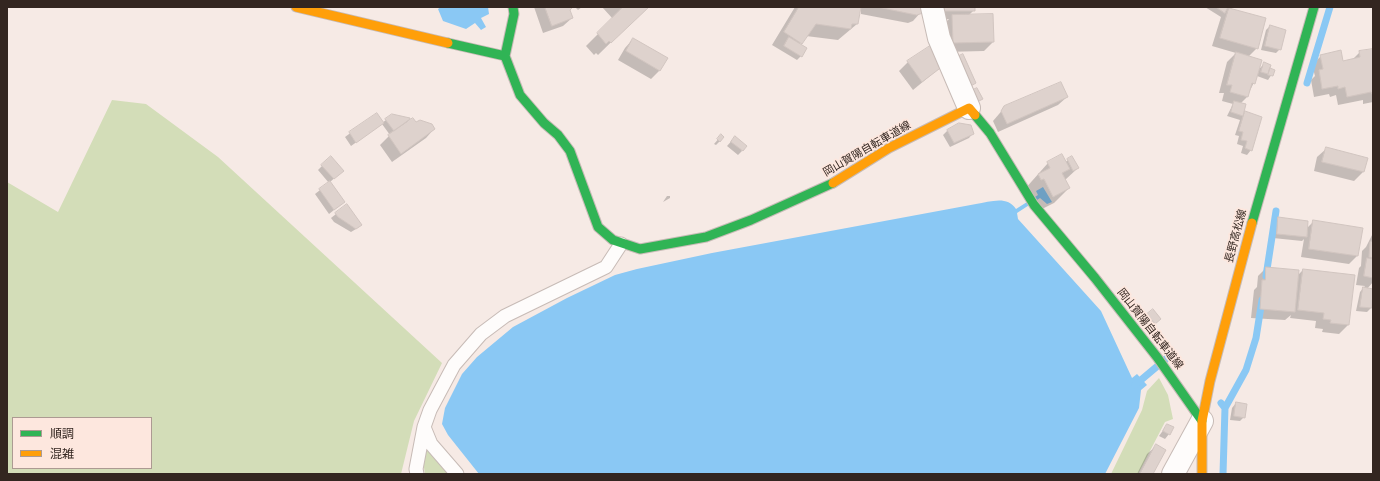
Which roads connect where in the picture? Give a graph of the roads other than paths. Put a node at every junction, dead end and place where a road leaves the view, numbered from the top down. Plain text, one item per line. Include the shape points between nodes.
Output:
1 (296, 7) edge
2 (513, 7) edge
3 (932, 7) edge
4 (1314, 7) edge
5 (505, 56) junction
6 (969, 108) junction
7 (621, 244) junction
8 (1202, 421) junction
9 (424, 427) junction
10 (417, 474) edge
11 (457, 474) edge
12 (1173, 474) edge
13 (1202, 474) edge

1 - 5 main road
2 - 5 main road via 514,14
3 - 6 street via 939,38
4 - 8 main road, 長野高松線 via 1254,216 1210,381
5 - 7 main road, 岡山賀陽自転車道線 via 520,95 570,151 598,227
6 - 7 main road, 岡山賀陽自転車道線 via 889,148 840,180 751,220 706,237 659,247 640,249
6 - 8 main road, 岡山賀陽自転車道線 via 990,133 1032,202 1168,371
7 - 9 lane via 606,267 505,316 481,334 454,365 430,410
8 - 12 street
8 - 13 main road, 長野高松線
9 - 10 lane
9 - 11 lane via 431,444

